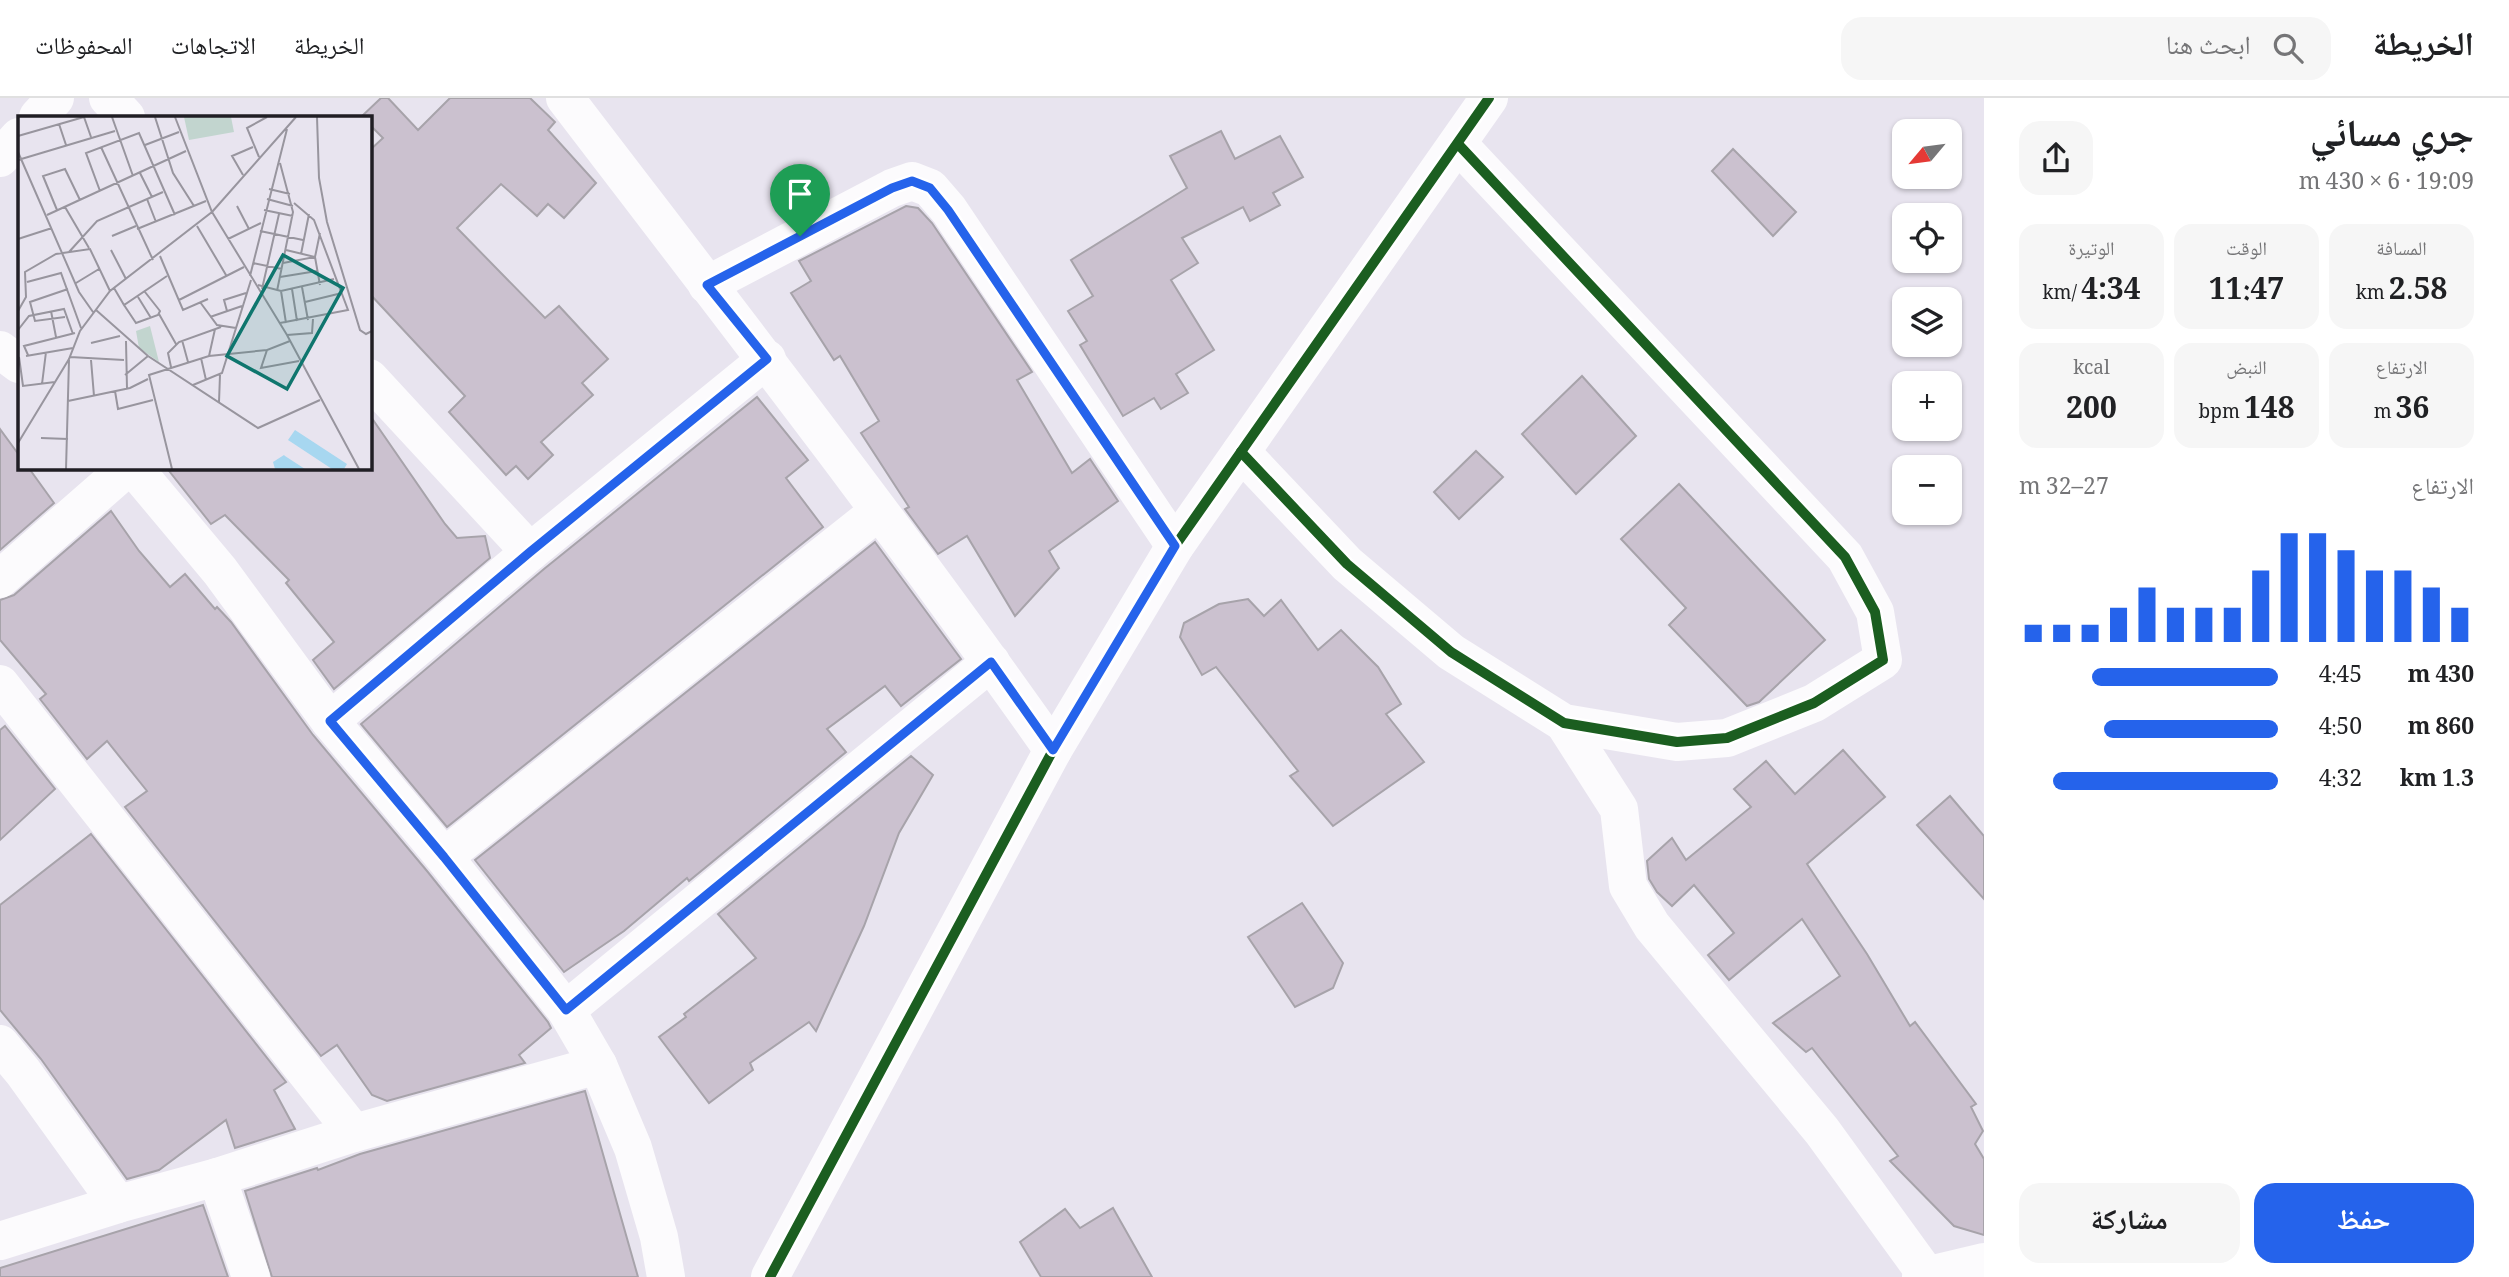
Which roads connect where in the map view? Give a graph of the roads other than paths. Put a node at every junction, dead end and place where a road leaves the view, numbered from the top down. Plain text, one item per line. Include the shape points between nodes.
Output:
1 (55, 98) edge
2 (108, 98) edge
3 (565, 98) edge
4 (1489, 98) edge
5 (39, 116) edge
6 (125, 116) edge
7 (18, 138) edge
8 (1458, 144) junction
9 (0, 158) edge
10 (707, 285) junction
11 (0, 350) edge
12 (767, 359) junction
13 (18, 363) edge
14 (371, 380) edge
15 (1241, 452) junction
16 (129, 469) edge
17 (133, 469) edge
18 (879, 511) junction
19 (1175, 546) junction
20 (530, 552) junction
21 (0, 579) edge
22 (991, 662) junction
23 (0, 684) edge
24 (330, 721) junction
25 (1564, 723) junction
26 (1053, 750) junction
27 (444, 857) junction
28 (566, 1010) junction
29 (0, 1044) edge
30 (598, 1065) junction
31 (354, 1133) junction
32 (217, 1177) junction
33 (118, 1204) junction
34 (0, 1241) edge
35 (1984, 1262) edge
36 (251, 1277) edge
37 (666, 1277) edge
38 (770, 1277) edge
39 (1925, 1277) edge

1 - 5 street
2 - 6 street
3 - 10 street
4 - 8 street
7 - 9 street
8 - 15 street
8 - 25 street via 1845,557 1875,611 1883,660 1814,703 1727,738 1677,742
10 - 12 street
10 - 19 street via 892,188 912,181 930,188
11 - 13 street
12 - 18 street
12 - 20 street
14 - 20 street
15 - 19 street
15 - 25 street via 1347,564 1451,652
16 - 21 street
17 - 24 street via 220,571
18 - 22 street
18 - 27 street
19 - 26 street
20 - 24 street
22 - 26 street
22 - 28 street
23 - 31 street
24 - 27 street
25 - 39 street via 1619,809 1628,886 1652,926 1822,1131
26 - 38 street
27 - 28 street
28 - 30 street
29 - 33 street
30 - 31 street
30 - 37 street via 634,1148
31 - 32 street
32 - 33 street
32 - 36 street
33 - 34 street
35 - 39 street

